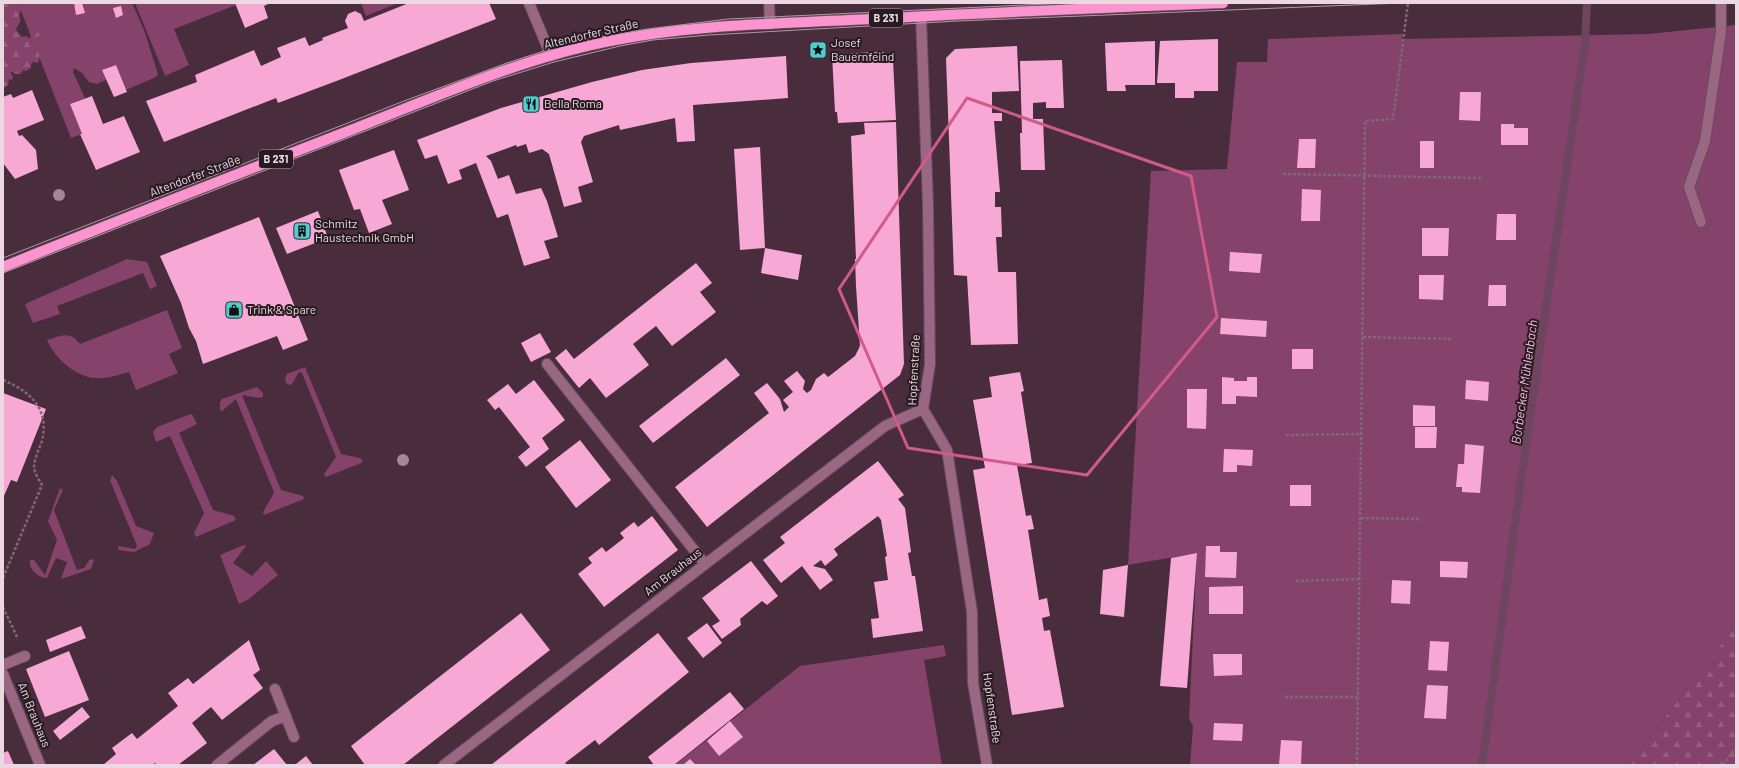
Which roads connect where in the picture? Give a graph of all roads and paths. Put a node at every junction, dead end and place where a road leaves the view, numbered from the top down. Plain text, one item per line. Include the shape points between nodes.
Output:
1 (529, 3) edge
2 (769, 3) edge
3 (1224, 3) edge
4 (1408, 3) edge
5 (1722, 3) edge
6 (1180, 4) edge
7 (921, 16) junction
8 (770, 24) junction
9 (551, 56) junction
10 (1283, 174) dead end
11 (1364, 176) junction
12 (1481, 178) dead end
13 (1701, 222) dead end
14 (3, 267) edge
15 (1363, 337) junction
16 (1453, 339) dead end
17 (547, 364) dead end
18 (3, 380) edge
19 (924, 409) junction
20 (1362, 434) junction
21 (1286, 435) dead end
22 (1361, 518) junction
23 (1420, 519) dead end
24 (705, 564) junction
25 (3, 578) edge
26 (1360, 579) junction
27 (1296, 581) dead end
28 (3, 607) edge
29 (25, 656) joint
30 (3, 664) edge
31 (3, 674) edge
32 (275, 689) dead end
33 (1285, 697) dead end
34 (1358, 697) junction
35 (286, 716) junction
36 (294, 737) dead end
37 (1736, 748) edge
38 (40, 765) edge
39 (216, 765) edge
40 (444, 765) edge
41 (987, 765) edge
42 (1357, 765) edge
43 (1723, 765) edge

1 - 9 street
2 - 8 street
3 - 6 main road, Altendorfer Straße / B 231
4 - 11 path via 1393,119 1365,121
5 - 13 street via 1721,32 1705,140 1689,187
6 - 7 main road, Altendorfer Straße / B 231
7 - 8 main road, Altendorfer Straße / B 231
7 - 19 street, Hopfenstraße via 928,197 930,364
8 - 9 main road, Altendorfer Straße / B 231 via 698,28 643,35
9 - 14 main road, Altendorfer Straße / B 231 via 465,85
10 - 11 path
11 - 12 path
11 - 15 path
15 - 16 path
15 - 20 path
17 - 24 street
18 - 25 path via 22,391 41,409 44,431 34,468 42,485
19 - 24 street, Am Brauhaus via 885,426
19 - 41 street, Hopfenstraße via 947,450 972,612 973,683
20 - 21 path
20 - 22 path
22 - 23 path
22 - 26 path
24 - 40 street, Am Brauhaus
26 - 27 path
26 - 34 path
28 - 29 path
29 - 30 street
31 - 38 street, Am Brauhaus
32 - 35 street
33 - 34 path
34 - 42 path
35 - 36 street
35 - 39 street via 272,721
37 - 43 path

